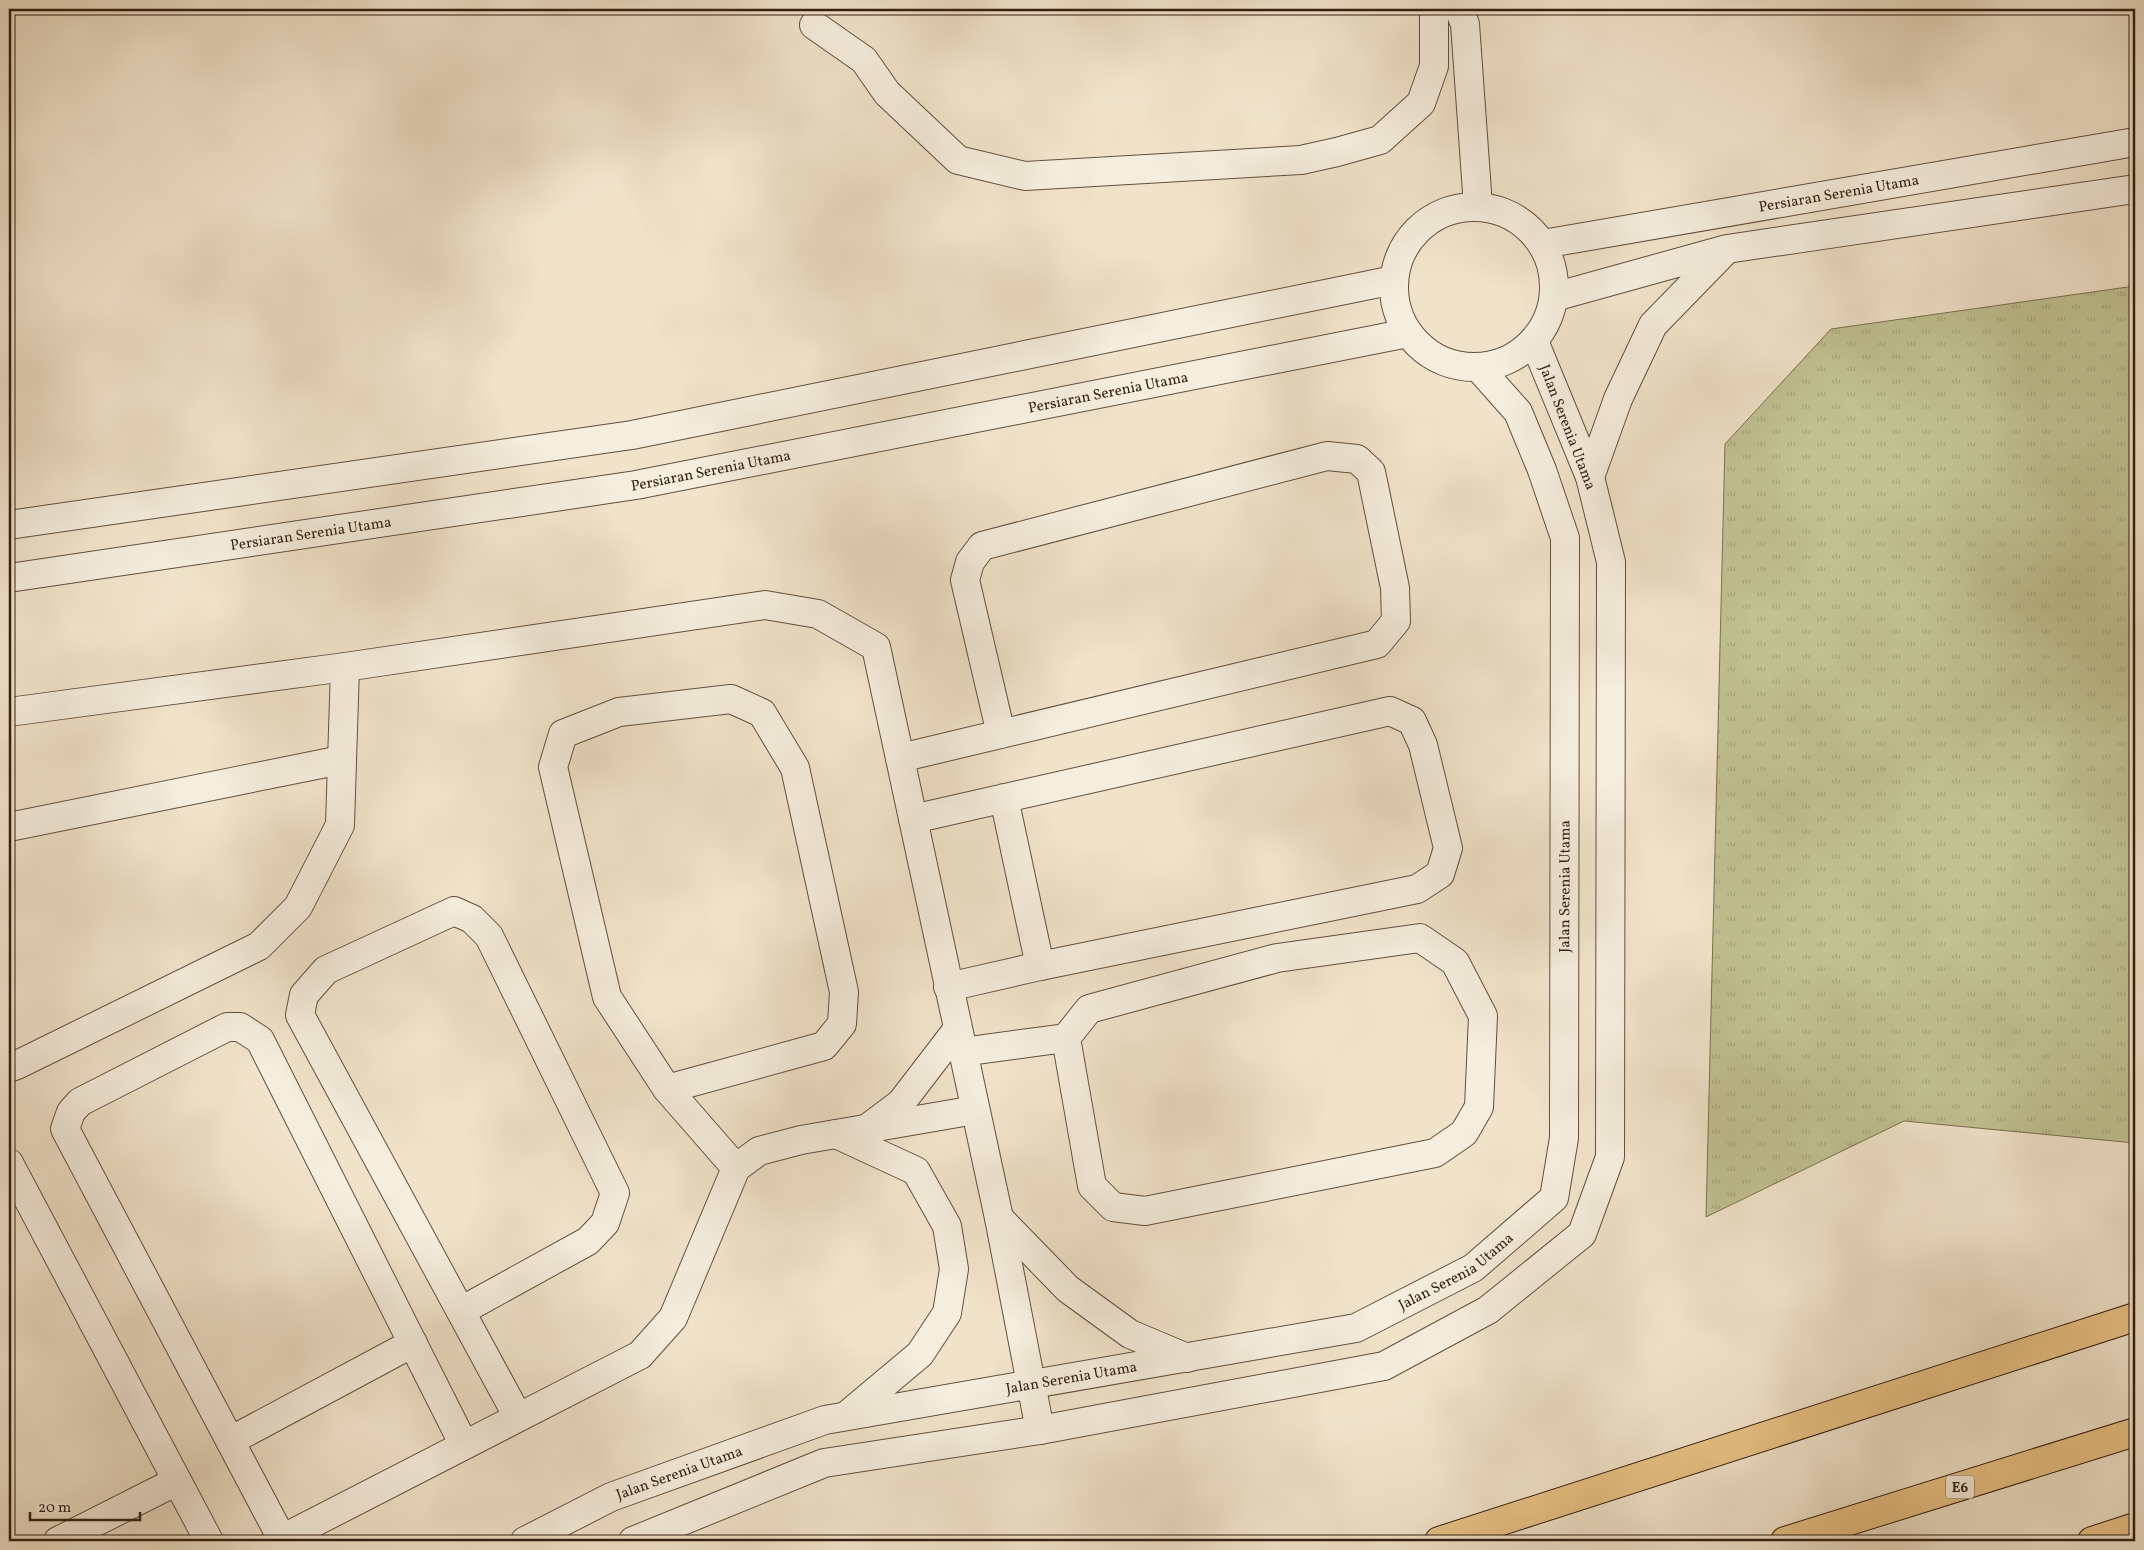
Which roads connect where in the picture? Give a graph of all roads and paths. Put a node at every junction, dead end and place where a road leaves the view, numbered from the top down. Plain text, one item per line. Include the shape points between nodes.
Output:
1 (1434, 9) edge
2 (1460, 9) edge
3 (814, 26) dead end
4 (2135, 142) edge
5 (2135, 190) edge
6 (1478, 206) junction
7 (1543, 244) junction
8 (1727, 249) junction
9 (1394, 280) junction
10 (1554, 297) junction
11 (1408, 334) junction
12 (1534, 341) junction
13 (1478, 367) junction
14 (1590, 477) junction
15 (9, 525) edge
16 (9, 578) edge
17 (345, 667) junction
18 (9, 712) edge
19 (1000, 734) junction
20 (900, 758) junction
21 (341, 760) junction
22 (1004, 798) junction
23 (913, 819) junction
24 (9, 827) edge
25 (1040, 966) junction
26 (948, 987) junction
27 (1066, 1038) junction
28 (960, 1041) junction
29 (9, 1068) edge
30 (667, 1089) junction
31 (975, 1110) junction
32 (866, 1129) junction
33 (836, 1134) junction
34 (9, 1163) edge
35 (736, 1168) junction
36 (999, 1218) junction
37 (461, 1311) junction
38 (2135, 1317) edge
39 (412, 1343) junction
40 (1187, 1358) junction
41 (1030, 1384) junction
42 (518, 1417) junction
43 (844, 1417) junction
44 (1040, 1430) junction
45 (2135, 1432) edge
46 (230, 1441) junction
47 (464, 1445) junction
48 (177, 1481) junction
49 (2135, 1527) edge
50 (280, 1540) edge
51 (58, 1541) edge
52 (209, 1541) edge
53 (524, 1541) edge
54 (633, 1541) edge
55 (1439, 1541) edge
56 (1785, 1541) edge
57 (2092, 1541) edge

1 - 3 street via 1434,66 1421,103 1380,140 1301,160 1026,176 958,160 886,93 864,60
2 - 6 street via 1465,24
4 - 7 street, Persiaran Serenia Utama
5 - 8 street
6 - 7 street via 1504,212 1526,224
6 - 9 street via 1454,208 1431,219 1412,235 1400,256
7 - 10 street via 1555,279
8 - 10 street
8 - 14 street via 1653,325 1618,399
9 - 11 street via 1394,299
9 - 15 street via 632,434
10 - 12 street via 1547,321
11 - 13 street via 1439,359 1458,366
11 - 16 street, Persiaran Serenia Utama via 636,485
12 - 13 street via 1508,359
12 - 14 street, Jalan Serenia Utama
13 - 40 street, Jalan Serenia Utama via 1518,412 1565,538 1564,1138 1554,1198 1473,1268 1356,1328
14 - 44 street, Jalan Serenia Utama via 1611,562 1610,1157 1582,1234 1488,1310 1384,1366
17 - 18 street
17 - 20 street via 765,606 818,614 876,647
17 - 21 street
19 - 19 street via 1377,644 1396,621 1396,613 1395,588 1371,472 1357,460 1327,456 982,546 970,562 966,580
19 - 20 street
20 - 23 street
21 - 24 street
21 - 29 street via 340,825 298,907 259,946
22 - 23 street
22 - 25 street
22 - 25 street via 1390,711 1412,721 1423,744 1448,848 1440,874 1417,889
23 - 26 street
25 - 26 street
26 - 28 street
27 - 27 street via 1089,1009 1277,958 1420,938 1455,962 1482,1016 1479,1107 1464,1133 1435,1154 1145,1211 1113,1207 1092,1186
27 - 28 street
28 - 31 street
28 - 32 street via 901,1103
30 - 30 street via 608,997 553,767 563,734 618,712 731,699 762,713 795,768 844,992 842,1024 824,1046
30 - 35 street
31 - 32 street
31 - 36 street
32 - 33 street
33 - 35 street via 760,1151
33 - 43 street via 916,1171 947,1226 954,1268 947,1313 920,1354
34 - 48 street
35 - 42 street via 673,1318 640,1355
36 - 40 street via 1068,1288 1130,1334
36 - 41 street
37 - 37 street via 300,1015 304,995 326,970 454,911 472,919 489,936 615,1193 605,1223 588,1241
37 - 42 street
38 - 55 highway
39 - 46 street
39 - 46 street via 260,1040 240,1027 227,1027 80,1102 71,1112 65,1129
39 - 47 street
40 - 41 street, Jalan Serenia Utama
41 - 43 street, Jalan Serenia Utama
41 - 44 street
42 - 47 street
43 - 53 street, Jalan Serenia Utama via 825,1420 612,1497
44 - 54 street, Jalan Serenia Utama via 824,1463
45 - 56 highway, E6
46 - 50 street
47 - 50 street
48 - 51 street
48 - 52 street
49 - 57 highway

